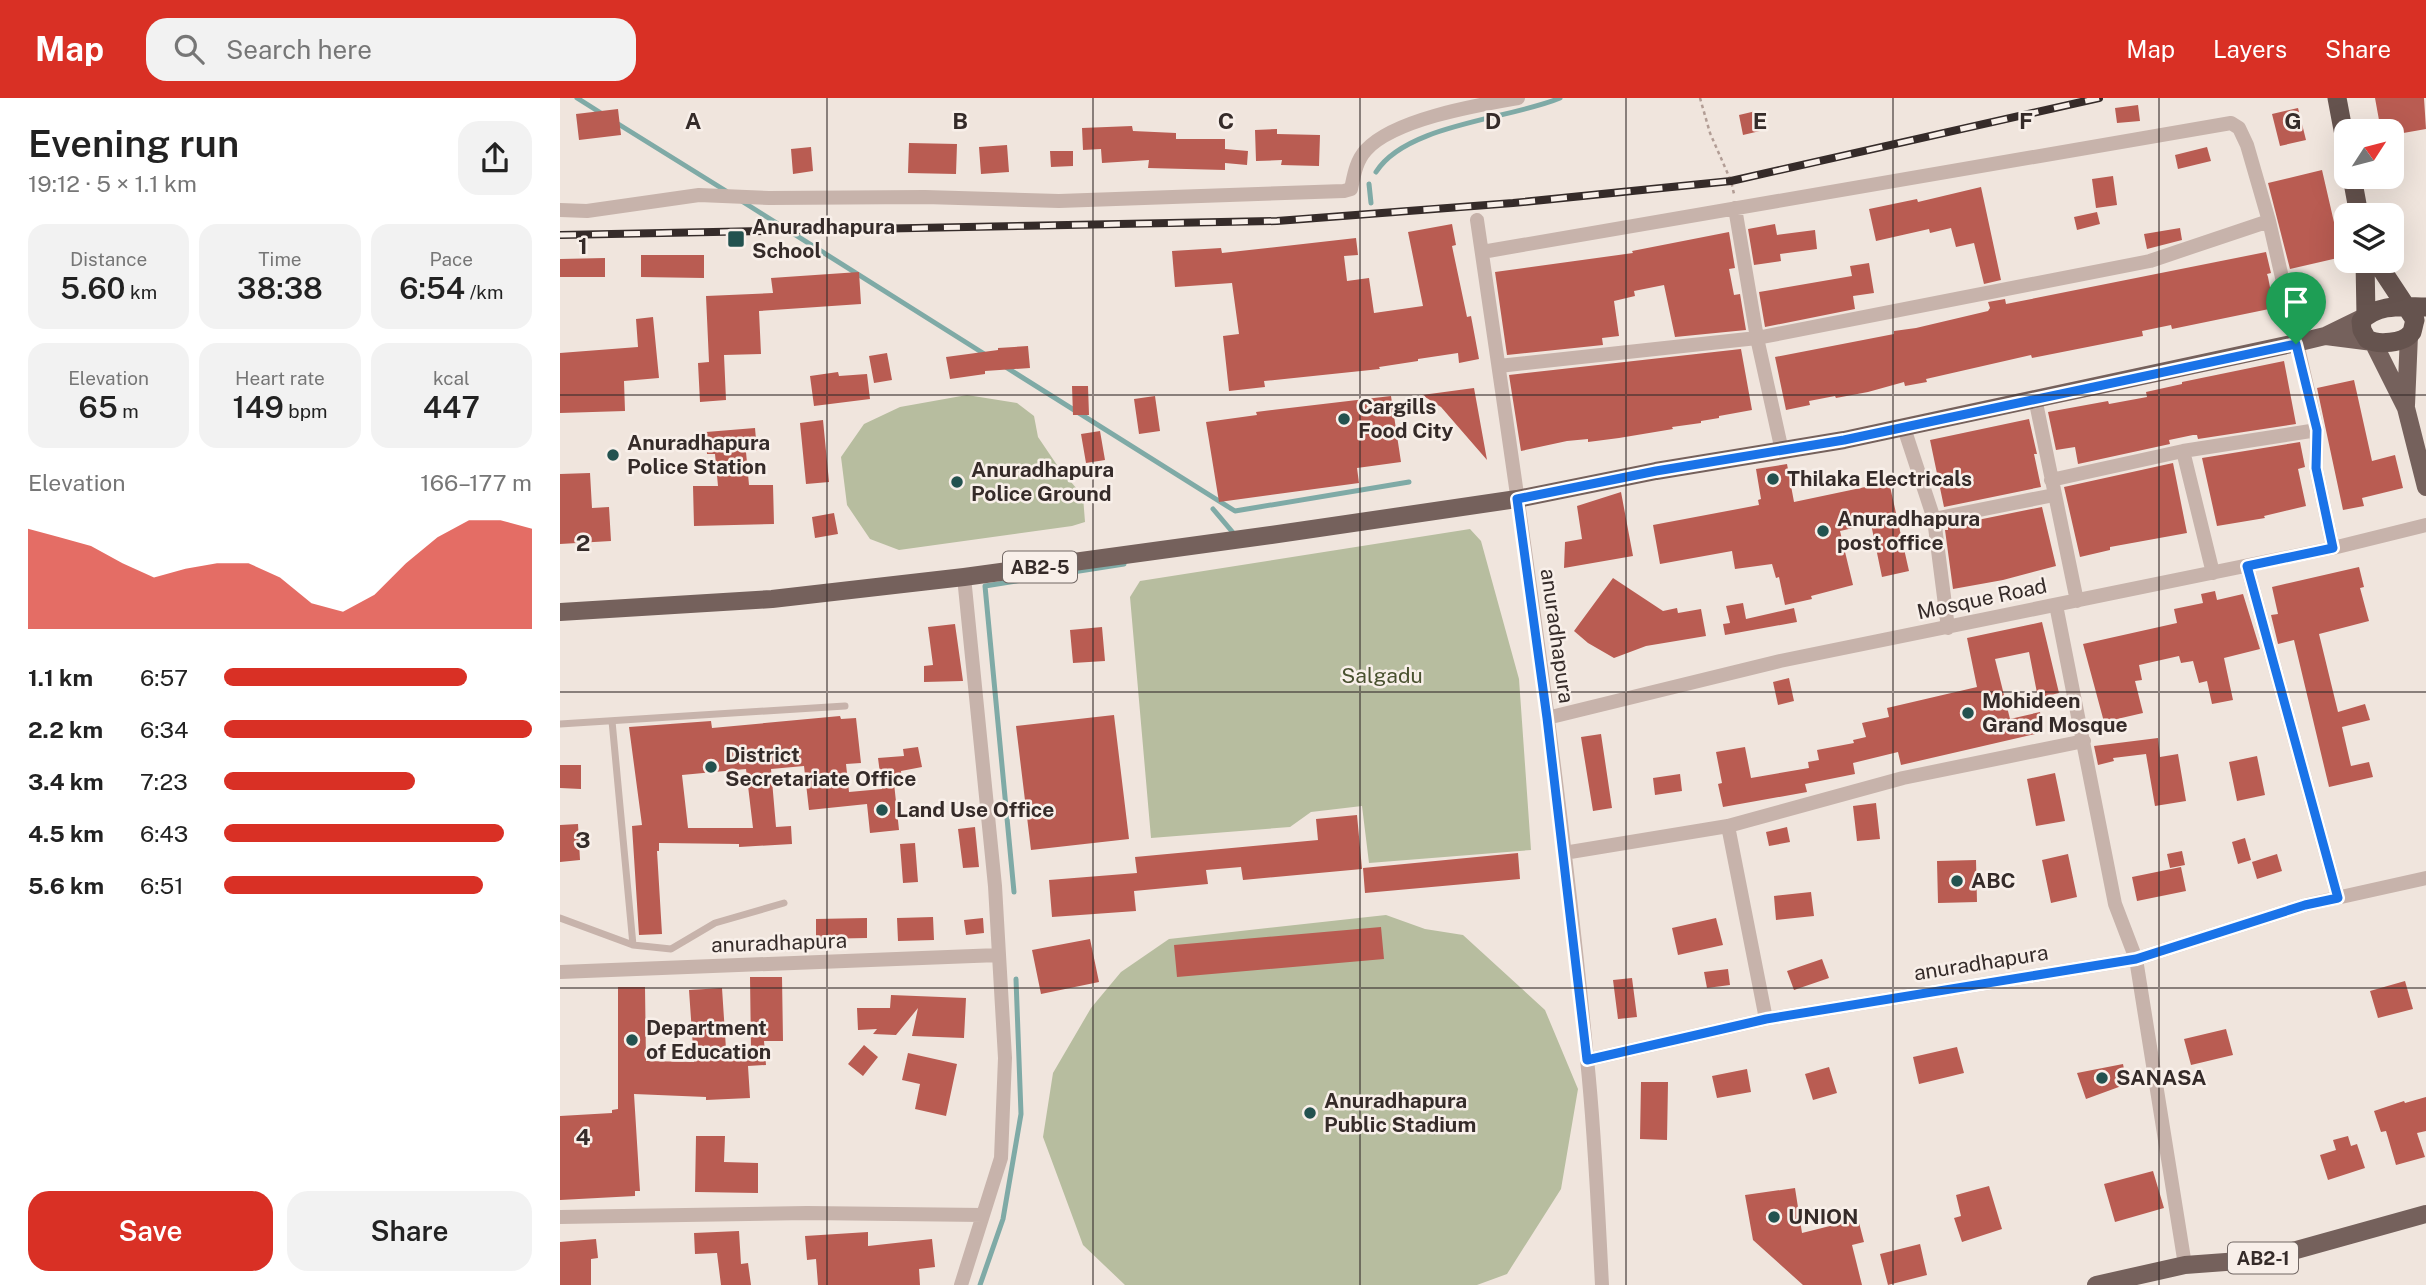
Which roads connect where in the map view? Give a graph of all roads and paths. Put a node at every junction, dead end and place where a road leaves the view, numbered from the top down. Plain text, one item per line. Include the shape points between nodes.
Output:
1 (1518, 98) edge
2 (1700, 98) edge
3 (2337, 98) edge
4 (2341, 119) edge
5 (1735, 208) junction
6 (560, 210) edge
7 (1477, 220) dead end
8 (2269, 221) junction
9 (1482, 252) junction
10 (2365, 273) edge
11 (2383, 273) edge
12 (2404, 307) junction
13 (2426, 307) edge
14 (2367, 316) junction
15 (2418, 332) edge
16 (2325, 336) junction
17 (1757, 338) junction
18 (2373, 342) junction
19 (2296, 344) junction
20 (1499, 366) junction
21 (2035, 398) junction
22 (2406, 408) junction
23 (1904, 428) junction
24 (2317, 430) junction
25 (1782, 451) junction
26 (2183, 451) junction
27 (2052, 487) junction
28 (2426, 487) edge
29 (1517, 499) junction
30 (1934, 519) junction
31 (2426, 525) edge
32 (2333, 548) junction
33 (2247, 566) junction
34 (2213, 573) junction
35 (964, 577) junction
36 (2077, 601) junction
37 (2056, 605) junction
38 (560, 612) edge
39 (1948, 628) junction
40 (845, 706) dead end
41 (1547, 718) junction
42 (612, 721) junction
43 (560, 724) edge
44 (2084, 741) junction
45 (1728, 826) junction
46 (1564, 853) junction
47 (2426, 878) edge
48 (2338, 898) junction
49 (784, 903) dead end
50 (560, 918) edge
51 (633, 945) junction
52 (999, 955) junction
53 (2136, 959) junction
54 (560, 972) edge
55 (1766, 1019) junction
56 (1587, 1060) junction
57 (2426, 1214) edge
58 (983, 1215) junction
59 (560, 1217) edge
60 (2185, 1265) junction
61 (961, 1285) edge
62 (1602, 1285) edge
63 (2096, 1285) edge

1 - 6 street via 1451,110 1396,131 1367,149 1355,166 1350,189 1344,191 1059,201 699,195 587,211
2 - 5 path via 1734,189
3 - 4 highway
5 - 8 street via 2231,124 2239,128 2247,145
5 - 9 street
5 - 17 street
7 - 9 street, anuradhapura
8 - 17 street via 2150,261
8 - 19 street
9 - 20 street, anuradhapura
10 - 14 highway
11 - 12 highway
12 - 13 highway
12 - 14 highway via 2385,307
12 - 15 highway via 2415,320 2413,331
14 - 16 main road, AB2-5
14 - 18 highway via 2361,321 2362,330
15 - 18 highway
15 - 22 main road
16 - 18 main road, AB2-5
16 - 19 main road, AB2-5
17 - 20 street
17 - 25 street
18 - 22 main road
19 - 21 main road, AB2-5
19 - 24 street
20 - 29 street, anuradhapura
21 - 23 main road, AB2-5
21 - 27 street
22 - 28 main road
23 - 25 main road, AB2-5
23 - 30 street
24 - 26 street
24 - 32 street via 2316,468
25 - 29 main road, AB2-5
26 - 27 street
26 - 34 street
27 - 30 street
27 - 36 street
29 - 35 main road, AB2-5
29 - 41 street, anuradhapura
30 - 39 street
31 - 32 street, Mosque Road
32 - 33 street, Mosque Road
33 - 34 street, Mosque Road
33 - 48 street
34 - 36 street, Mosque Road
35 - 38 main road, AB2-5 via 772,599
35 - 52 street
36 - 37 street, Mosque Road
37 - 39 street, Mosque Road
37 - 44 street
39 - 41 street, Mosque Road via 1780,662
40 - 42 lane
41 - 46 street, anuradhapura
42 - 43 lane
42 - 51 lane
44 - 45 street via 1903,778
44 - 53 street via 2115,904
45 - 46 street
45 - 55 street
46 - 56 street, anuradhapura
47 - 48 street, anuradhapura
48 - 53 street, anuradhapura
49 - 51 lane via 715,923 671,949
50 - 51 lane
52 - 54 street, anuradhapura
52 - 58 street via 1005,1058 1001,1158
53 - 55 street, anuradhapura
53 - 60 street
55 - 56 street, anuradhapura
56 - 62 street, anuradhapura
57 - 60 main road, AB2-1 via 2282,1254
58 - 59 street
58 - 61 street
60 - 63 main road, AB2-1

